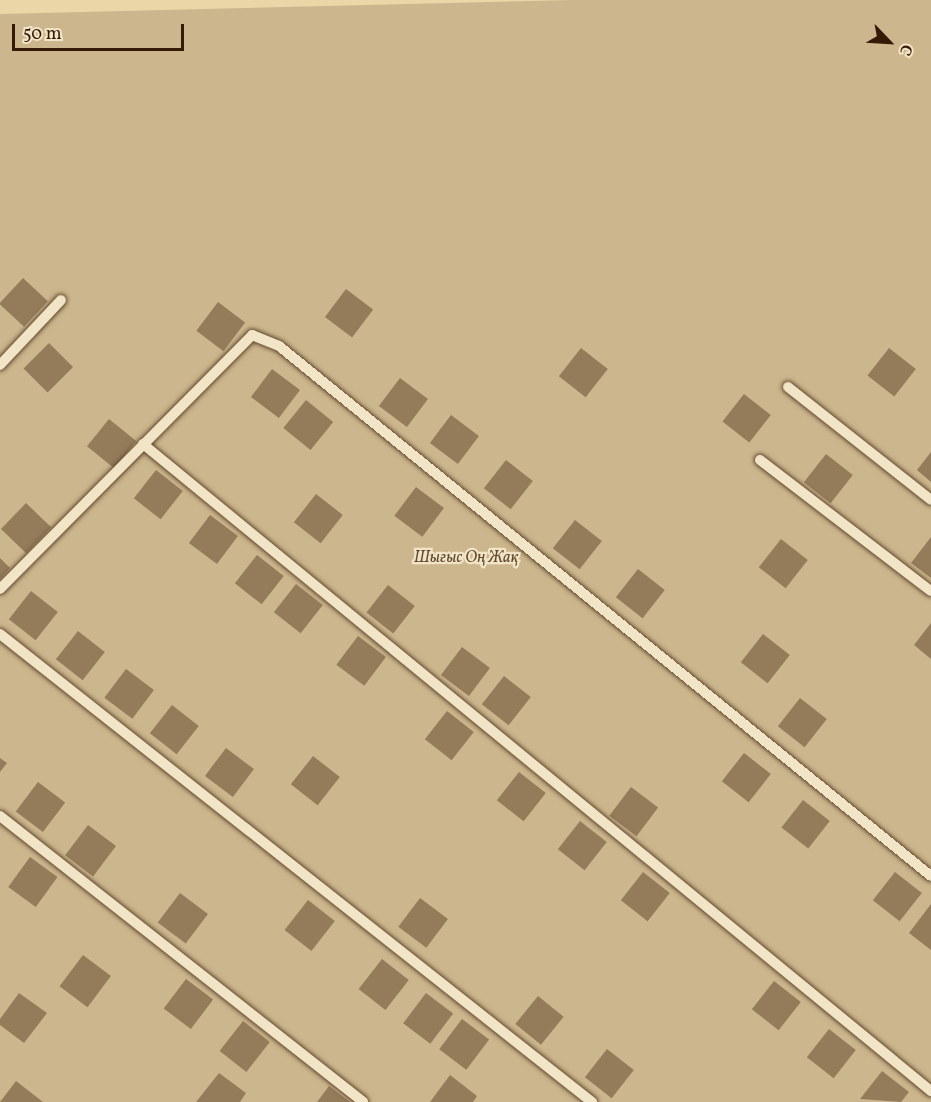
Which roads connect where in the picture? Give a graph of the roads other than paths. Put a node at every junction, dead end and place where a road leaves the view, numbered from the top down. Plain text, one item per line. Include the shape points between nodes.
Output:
1 (61, 300) dead end
2 (0, 365) edge
3 (788, 387) dead end
4 (143, 444) junction
5 (760, 459) dead end
6 (931, 500) edge
7 (0, 589) edge
8 (931, 591) edge
9 (0, 634) edge
10 (0, 816) edge
11 (931, 876) edge
12 (931, 1091) edge
13 (363, 1102) edge
14 (592, 1102) edge

1 - 2 lane
3 - 6 lane
4 - 7 lane
4 - 11 lane via 252,335 279,346
4 - 12 lane
5 - 8 lane
9 - 14 lane
10 - 13 lane

